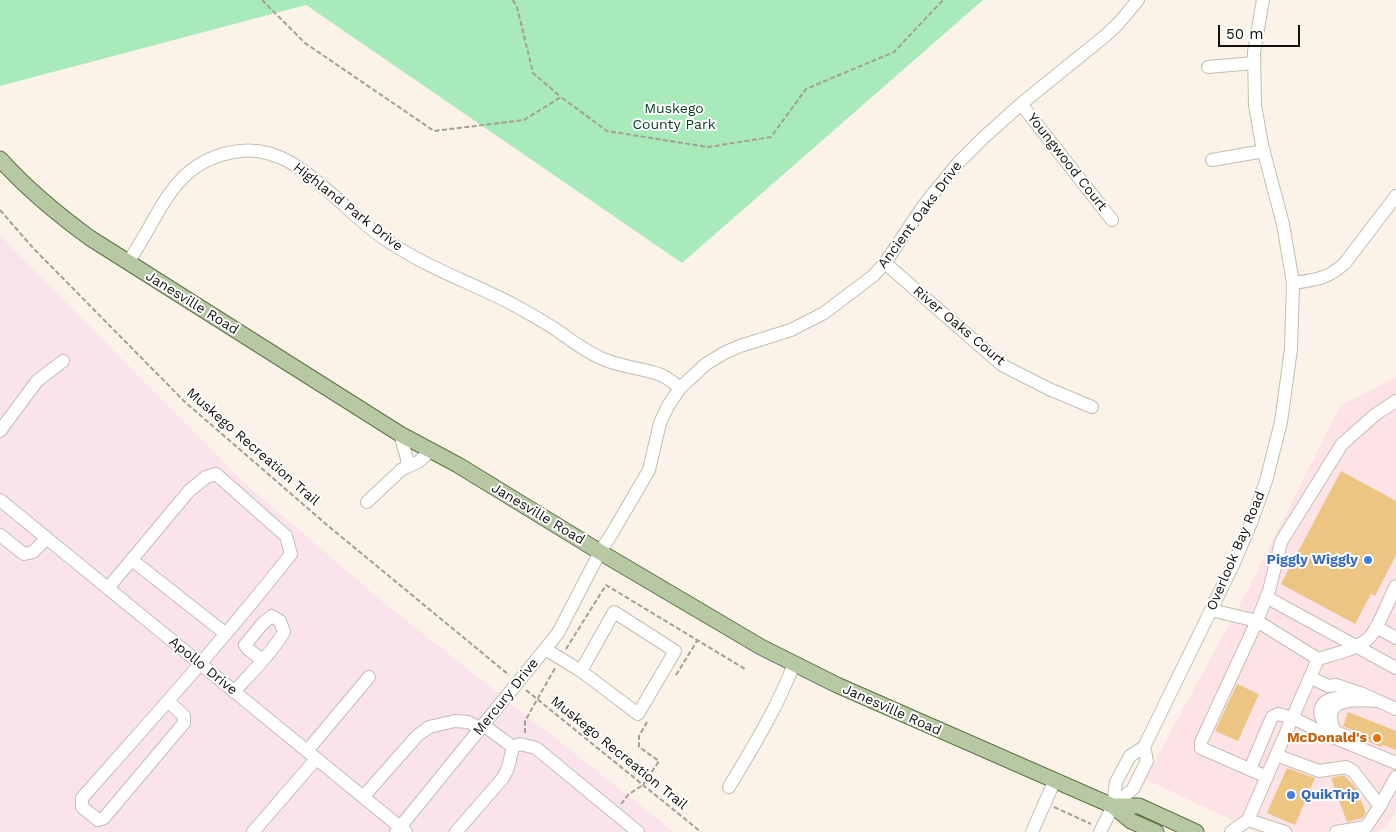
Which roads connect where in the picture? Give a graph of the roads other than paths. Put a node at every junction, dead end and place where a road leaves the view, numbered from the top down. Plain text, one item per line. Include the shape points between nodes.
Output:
1 (1138, 0) edge
2 (1263, 0) edge
3 (1253, 63) junction
4 (1208, 67) dead end
5 (1022, 104) junction
6 (1264, 151) junction
7 (0, 159) edge
8 (1212, 160) dead end
9 (1396, 196) edge
10 (1112, 220) dead end
11 (128, 262) junction
12 (885, 263) junction
13 (1292, 283) junction
14 (63, 361) dead end
15 (680, 388) junction
16 (1396, 401) edge
17 (1092, 406) dead end
18 (0, 431) edge
19 (400, 434) junction
20 (432, 450) junction
21 (407, 467) junction
22 (0, 500) edge
23 (367, 502) dead end
24 (0, 535) edge
25 (47, 538) junction
26 (600, 552) junction
27 (132, 560) junction
28 (1396, 586) edge
29 (108, 588) junction
30 (1266, 597) junction
31 (1211, 610) junction
32 (1257, 621) junction
33 (1376, 626) junction
34 (226, 634) junction
35 (1396, 638) edge
36 (1357, 646) junction
37 (545, 649) junction
38 (262, 660) dead end
39 (1318, 660) junction
40 (201, 664) junction
41 (794, 664) junction
42 (1396, 668) edge
43 (581, 671) junction
44 (369, 677) dead end
45 (1310, 677) junction
46 (1328, 686) junction
47 (234, 692) junction
48 (168, 701) junction
49 (1377, 701) junction
50 (1396, 709) edge
51 (1293, 718) junction
52 (1312, 726) junction
53 (482, 727) junction
54 (513, 747) junction
55 (1144, 747) junction
56 (311, 755) junction
57 (1276, 755) junction
58 (1394, 762) edge
59 (1250, 769) junction
60 (1267, 777) junction
61 (1396, 777) edge
62 (1055, 780) junction
63 (729, 787) dead end
64 (363, 797) junction
65 (1113, 806) junction
66 (1380, 806) junction
67 (1249, 826) edge
68 (401, 830) edge
69 (1101, 830) edge
70 (253, 832) edge
71 (456, 832) edge
72 (638, 832) edge
73 (1032, 832) edge
74 (1156, 832) edge
75 (1196, 832) edge
76 (1231, 832) edge
77 (1285, 832) edge
78 (1336, 832) edge

1 - 5 street, Ancient Oaks Drive via 1105,36
2 - 3 street, Overlook Bay Road
3 - 4 street
3 - 6 street, Overlook Bay Road via 1255,105
5 - 10 street, Youngwood Court
5 - 12 street, Ancient Oaks Drive via 958,163
6 - 8 street
6 - 13 street, Overlook Bay Road via 1283,224
7 - 11 main road, Janesville Road via 64,219
9 - 13 street via 1336,272 1315,280
11 - 15 street, Highland Park Drive via 174,186 189,170 221,154 262,151 297,166 358,218 412,256 514,305 603,359 663,376
11 - 19 main road, Janesville Road
12 - 15 street, Ancient Oaks Drive via 824,313 791,330 724,353 706,364
12 - 17 street, River Oaks Court via 1002,364 1042,386
13 - 31 street, Overlook Bay Road via 1291,349 1276,441 1251,523
14 - 18 street via 37,380
15 - 26 street, Ancient Oaks Drive via 660,423 649,470
16 - 30 street via 1342,444 1281,542
19 - 20 main road, Janesville Road
19 - 21 street
20 - 21 street
20 - 26 main road, Janesville Road
21 - 23 street
22 - 25 street, Apollo Drive
24 - 25 street via 24,554 33,552
25 - 29 street, Apollo Drive
26 - 37 street, Mercury Drive via 558,633
26 - 41 main road, Janesville Road
27 - 29 street
27 - 34 street
27 - 34 street via 189,491 206,477 216,474 286,536 291,554
28 - 33 street
29 - 40 street, Apollo Drive
30 - 32 street
30 - 36 street
31 - 32 street
31 - 55 street, Overlook Bay Road
32 - 39 street
32 - 59 street via 1200,742 1202,748
33 - 35 street
33 - 36 street via 1369,638
34 - 40 street
36 - 39 street
36 - 42 street
37 - 43 street
37 - 53 street, Mercury Drive
38 - 47 street
39 - 45 street
40 - 47 street, Apollo Drive
40 - 48 street
41 - 62 main road, Janesville Road via 837,686
41 - 63 street via 782,694
43 - 43 street via 638,714 675,651 614,612
44 - 56 street
45 - 46 street
45 - 51 street
46 - 49 street via 1336,685
46 - 52 street via 1322,694
47 - 56 street, Apollo Drive
48 - 48 street via 82,798 82,807 98,820 104,818 184,723 184,716
49 - 50 street
49 - 58 street via 1339,697 1327,700 1320,713 1322,721 1335,732 1378,750
51 - 52 street
51 - 57 street
51 - 59 street via 1278,714 1272,717
52 - 58 street
53 - 54 street
53 - 64 street via 455,721 430,727 417,736
53 - 68 street, Mercury Drive
54 - 71 street via 503,778
54 - 72 street via 520,744 536,748
55 - 65 street, Overlook Bay Road via 1130,756 1116,782
55 - 65 street, Overlook Bay Road via 1147,761 1133,789
56 - 64 street, Apollo Drive
56 - 70 street
57 - 60 street
57 - 66 street via 1319,771 1346,767 1353,771
59 - 60 street
60 - 67 street
61 - 66 street
62 - 65 main road, Janesville Road
62 - 73 street
64 - 68 street, Apollo Drive
65 - 69 street
65 - 74 main road, Janesville Road via 1131,821
65 - 75 main road, Janesville Road via 1139,806
66 - 78 street via 1366,827
67 - 76 street
67 - 77 street

